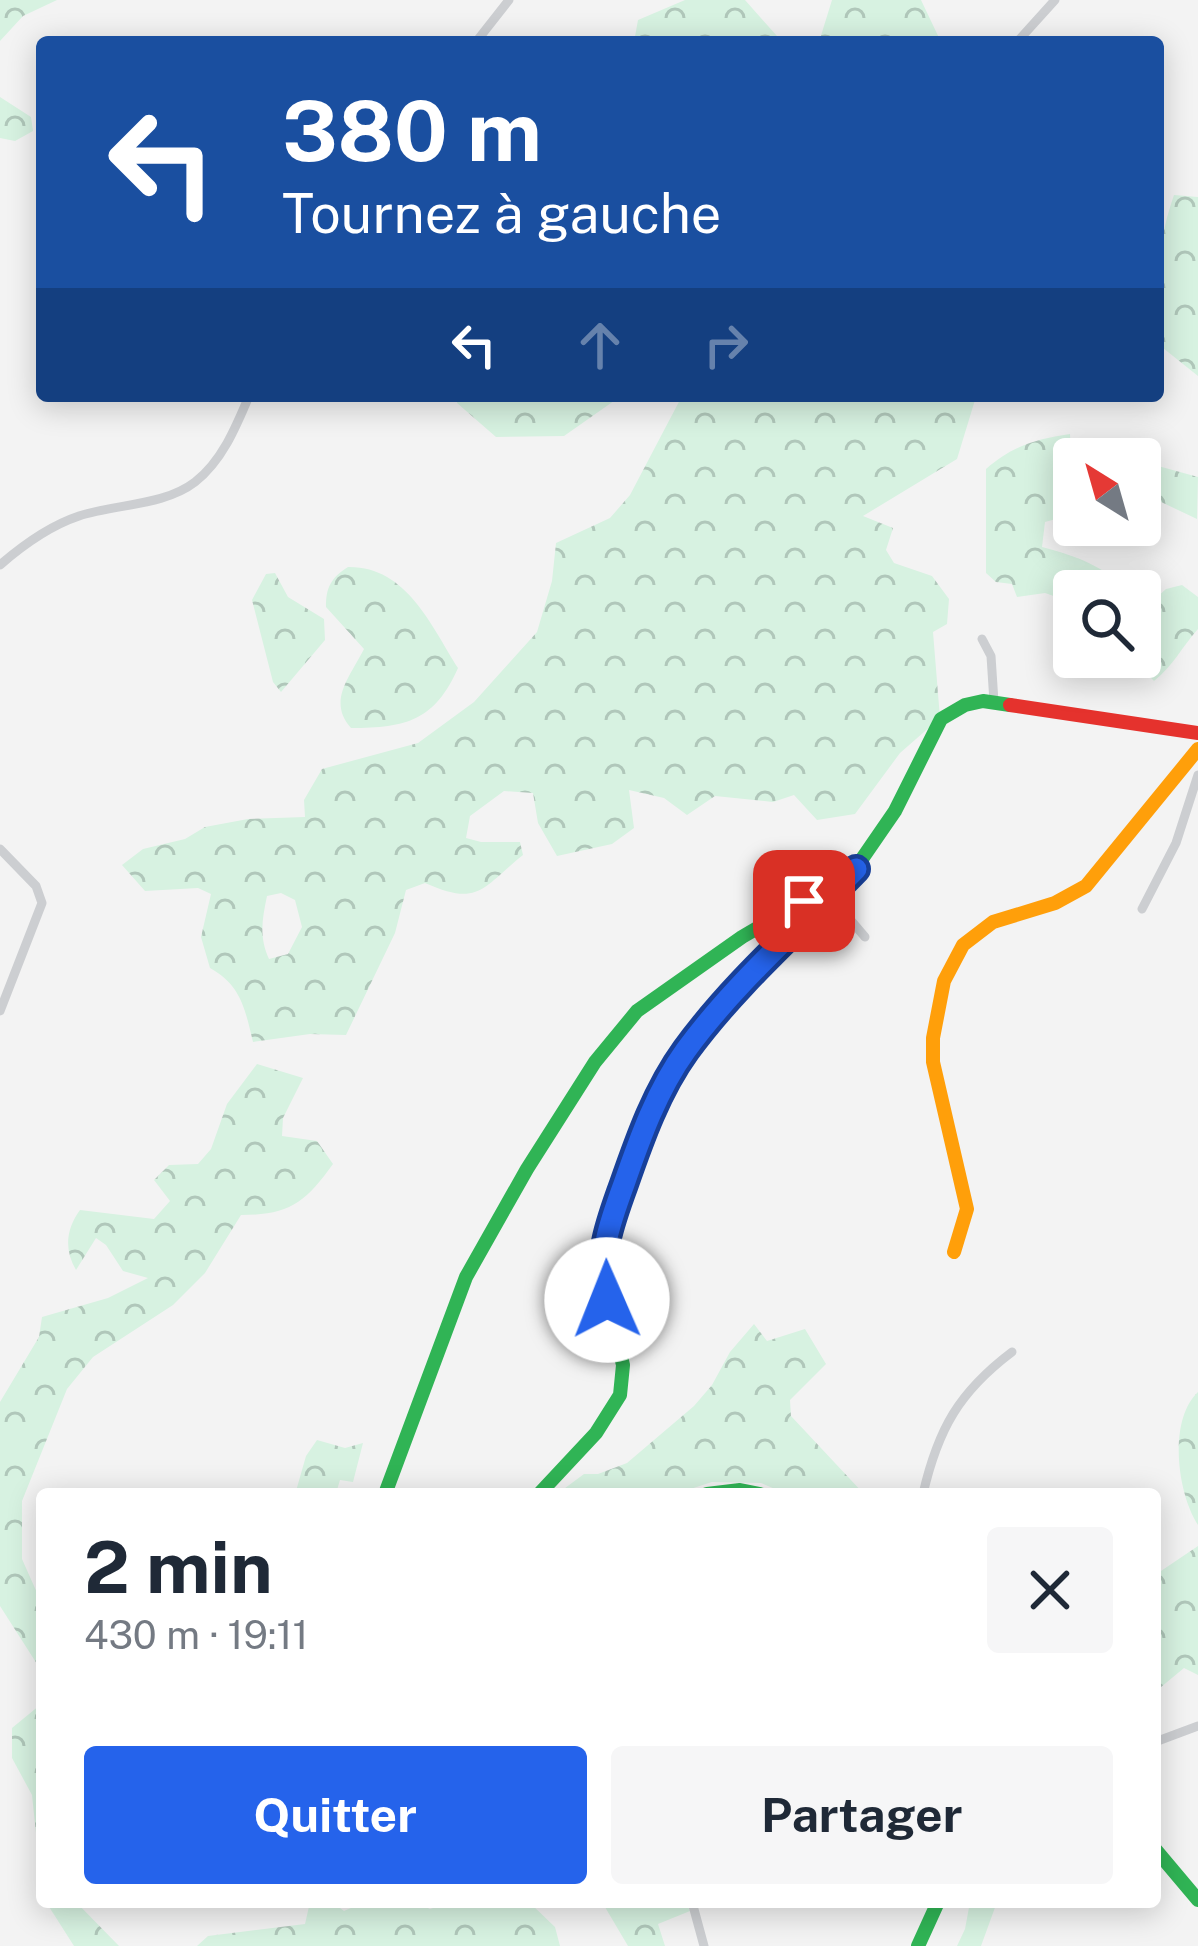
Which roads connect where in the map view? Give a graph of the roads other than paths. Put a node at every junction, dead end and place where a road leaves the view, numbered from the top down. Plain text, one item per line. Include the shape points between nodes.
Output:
1 (509, 0) edge
2 (1055, 0) edge
3 (481, 36) edge
4 (1022, 36) edge
5 (246, 402) edge
6 (0, 565) edge
7 (982, 639) dead end
8 (994, 702) junction
9 (1198, 733) edge
10 (1198, 749) edge
11 (1198, 775) edge
12 (0, 849) edge
13 (856, 869) junction
14 (830, 896) junction
15 (1142, 909) dead end
16 (865, 938) dead end
17 (0, 1011) edge
18 (954, 1252) dead end
19 (1012, 1352) dead end
20 (387, 1488) edge
21 (544, 1488) edge
22 (924, 1488) edge
23 (1198, 1726) edge
24 (1161, 1740) edge
25 (1161, 1856) edge
26 (1198, 1900) edge
27 (694, 1908) edge
28 (935, 1908) edge
29 (704, 1946) edge
30 (918, 1946) edge

1 - 3 street
2 - 4 street
5 - 6 street via 221,454 194,483 76,517
7 - 8 street
8 - 9 street
8 - 13 street via 964,704 940,718
10 - 18 street via 1087,886 993,922 963,945 944,981 933,1062 967,1209
11 - 15 street
12 - 17 street via 42,903
13 - 14 street
13 - 20 street via 637,1011 596,1063 466,1276
14 - 16 street
14 - 21 street via 715,1015 663,1089 602,1262 621,1358 619,1398
19 - 22 street via 960,1398
23 - 24 street
25 - 26 street
27 - 29 street
28 - 30 street

